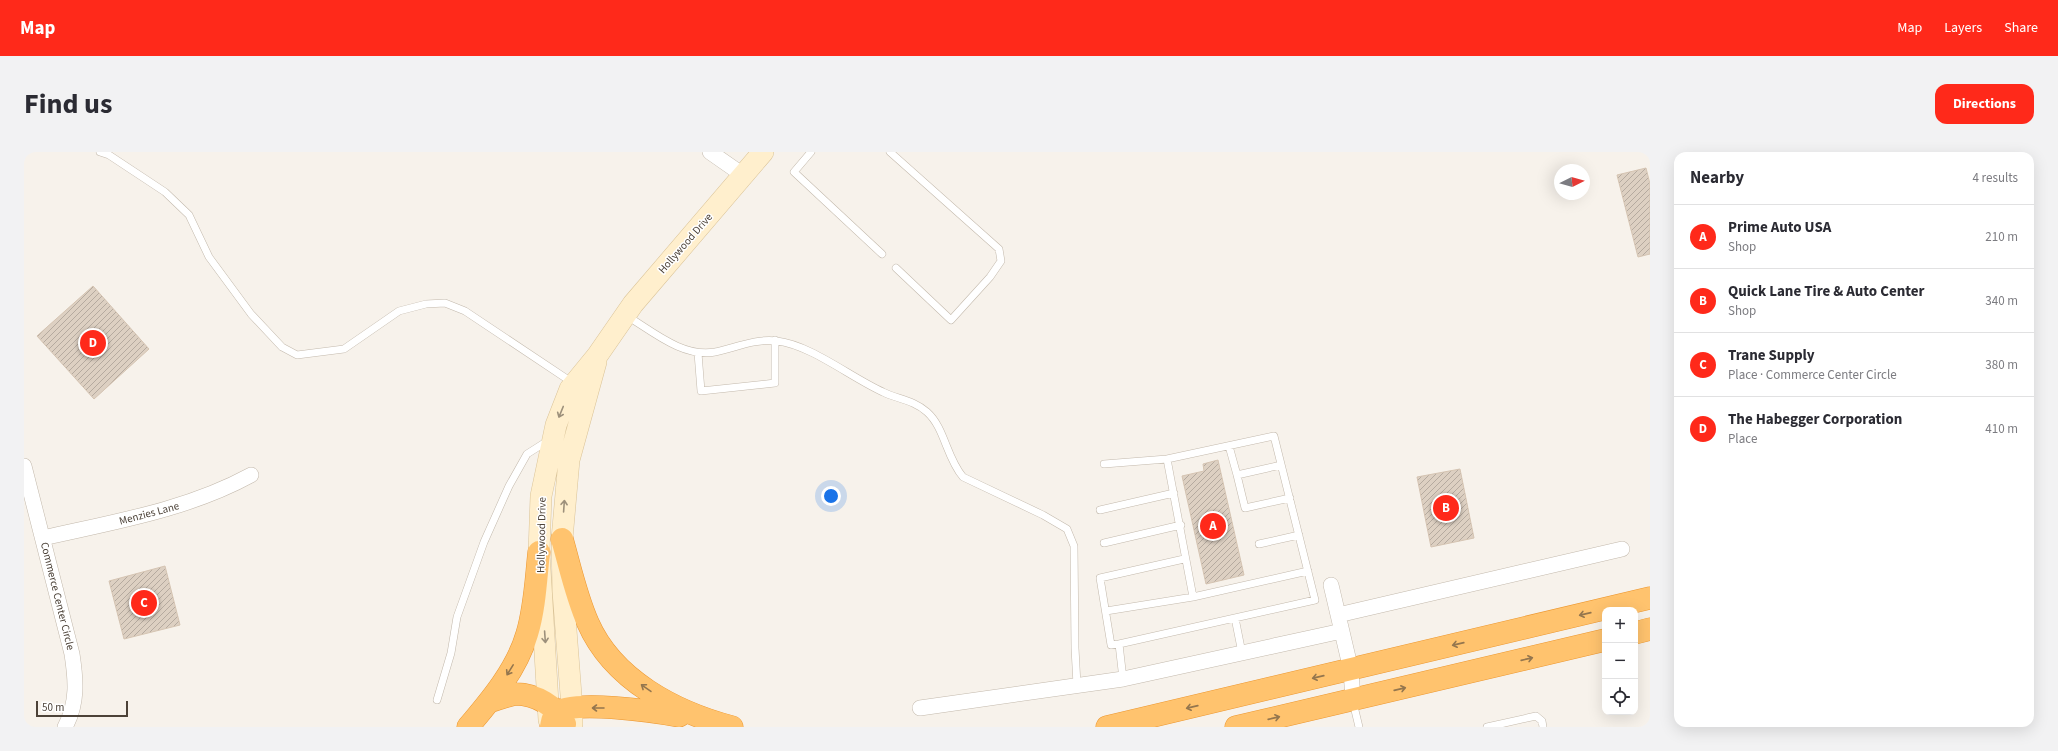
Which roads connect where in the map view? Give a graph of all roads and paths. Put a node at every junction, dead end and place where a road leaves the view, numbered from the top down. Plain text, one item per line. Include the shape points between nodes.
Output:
1 (100, 152) edge
2 (710, 152) edge
3 (763, 152) edge
4 (811, 152) edge
5 (890, 152) edge
6 (743, 175) junction
7 (882, 254) dead end
8 (896, 268) dead end
9 (625, 315) junction
10 (775, 340) junction
11 (698, 353) junction
12 (597, 356) junction
13 (574, 384) junction
14 (552, 437) junction
15 (1229, 446) junction
16 (1167, 458) junction
17 (1104, 464) dead end
18 (1281, 465) junction
19 (24, 466) edge
20 (251, 475) dead end
21 (1237, 475) junction
22 (1174, 493) junction
23 (1290, 498) junction
24 (1100, 510) dead end
25 (1181, 525) junction
26 (1299, 535) junction
27 (43, 538) junction
28 (562, 539) junction
29 (1104, 543) dead end
30 (1259, 544) dead end
31 (1622, 549) dead end
32 (539, 552) junction
33 (1184, 559) junction
34 (1308, 571) junction
35 (1331, 585) dead end
36 (1193, 597) junction
37 (1650, 598) edge
38 (1106, 612) junction
39 (1338, 615) junction
40 (1235, 618) junction
41 (1650, 630) edge
42 (1342, 631) junction
43 (1638, 632) edge
44 (1602, 641) edge
45 (1119, 644) junction
46 (1242, 653) junction
47 (1351, 670) junction
48 (1123, 679) junction
49 (1077, 685) junction
50 (437, 700) dead end
51 (1353, 700) junction
52 (491, 701) junction
53 (920, 708) dead end
54 (560, 719) edge
55 (706, 720) junction
56 (1507, 725) edge
57 (65, 727) edge
58 (468, 727) edge
59 (732, 727) edge
60 (1107, 727) edge
61 (1236, 727) edge
62 (1359, 727) edge
63 (1488, 727) edge
64 (1543, 727) edge

1 - 13 lane via 109,155 165,192 189,215 210,257 250,314 282,347 297,355 344,349 399,311 426,304 445,303 464,311
2 - 6 street
3 - 6 main road, Hollywood Drive
4 - 7 lane via 794,172
5 - 8 lane via 999,249 1001,261 951,320
6 - 9 main road, Hollywood Drive
9 - 11 lane via 683,349
9 - 12 main road, Hollywood Drive
10 - 11 lane
10 - 11 lane via 775,383 701,392
10 - 49 lane via 800,347 861,381 885,393 905,399 926,411 940,430 955,467 963,477 1067,529 1074,546 1074,648
12 - 13 main road, Hollywood Drive
28 -> 12 main road, Hollywood Drive via 569,460
13 -> 14 main road, Hollywood Drive
14 - 32 main road, Hollywood Drive via 541,496
14 - 50 lane via 527,454 509,486 484,542 457,616 451,653
15 - 16 lane
15 - 18 lane via 1274,436
15 - 21 lane
16 - 17 lane
16 - 22 lane
18 - 21 lane
18 - 23 lane
19 - 27 street, Commerce Center Circle
20 - 27 street, Menzies Lane via 228,488 199,499
21 - 23 lane via 1245,508
22 - 24 lane
22 - 25 lane
23 - 26 lane
25 - 29 lane
25 - 33 lane
26 - 30 lane
26 - 34 lane
27 - 57 street, Commerce Center Circle via 72,654 76,681 75,701
28 - 54 main road, Hollywood Drive
55 -> 28 highway via 659,698 639,684 620,668 601,645 579,599
31 - 39 street
32 -> 52 highway via 527,634 519,656
32 -> 54 main road, Hollywood Drive
33 - 36 lane
33 - 38 lane via 1100,578
34 - 36 lane
34 - 40 lane via 1315,600
35 - 39 street
36 - 38 lane
37 -> 47 highway
38 - 45 lane via 1111,646
39 - 42 street
40 - 45 lane
40 - 46 lane
41 - 43 highway
42 - 46 street
42 - 47 street
51 -> 44 highway
45 - 48 lane
46 - 48 street
47 - 51 street
47 -> 60 highway
48 - 49 street
49 - 53 street
61 -> 51 highway
51 - 62 lane
52 - 54 highway via 514,694 526,695 537,698
52 - 58 highway
55 -> 54 highway via 644,709
55 - 59 highway
56 - 63 lane
56 - 64 lane via 1536,716 1542,721

